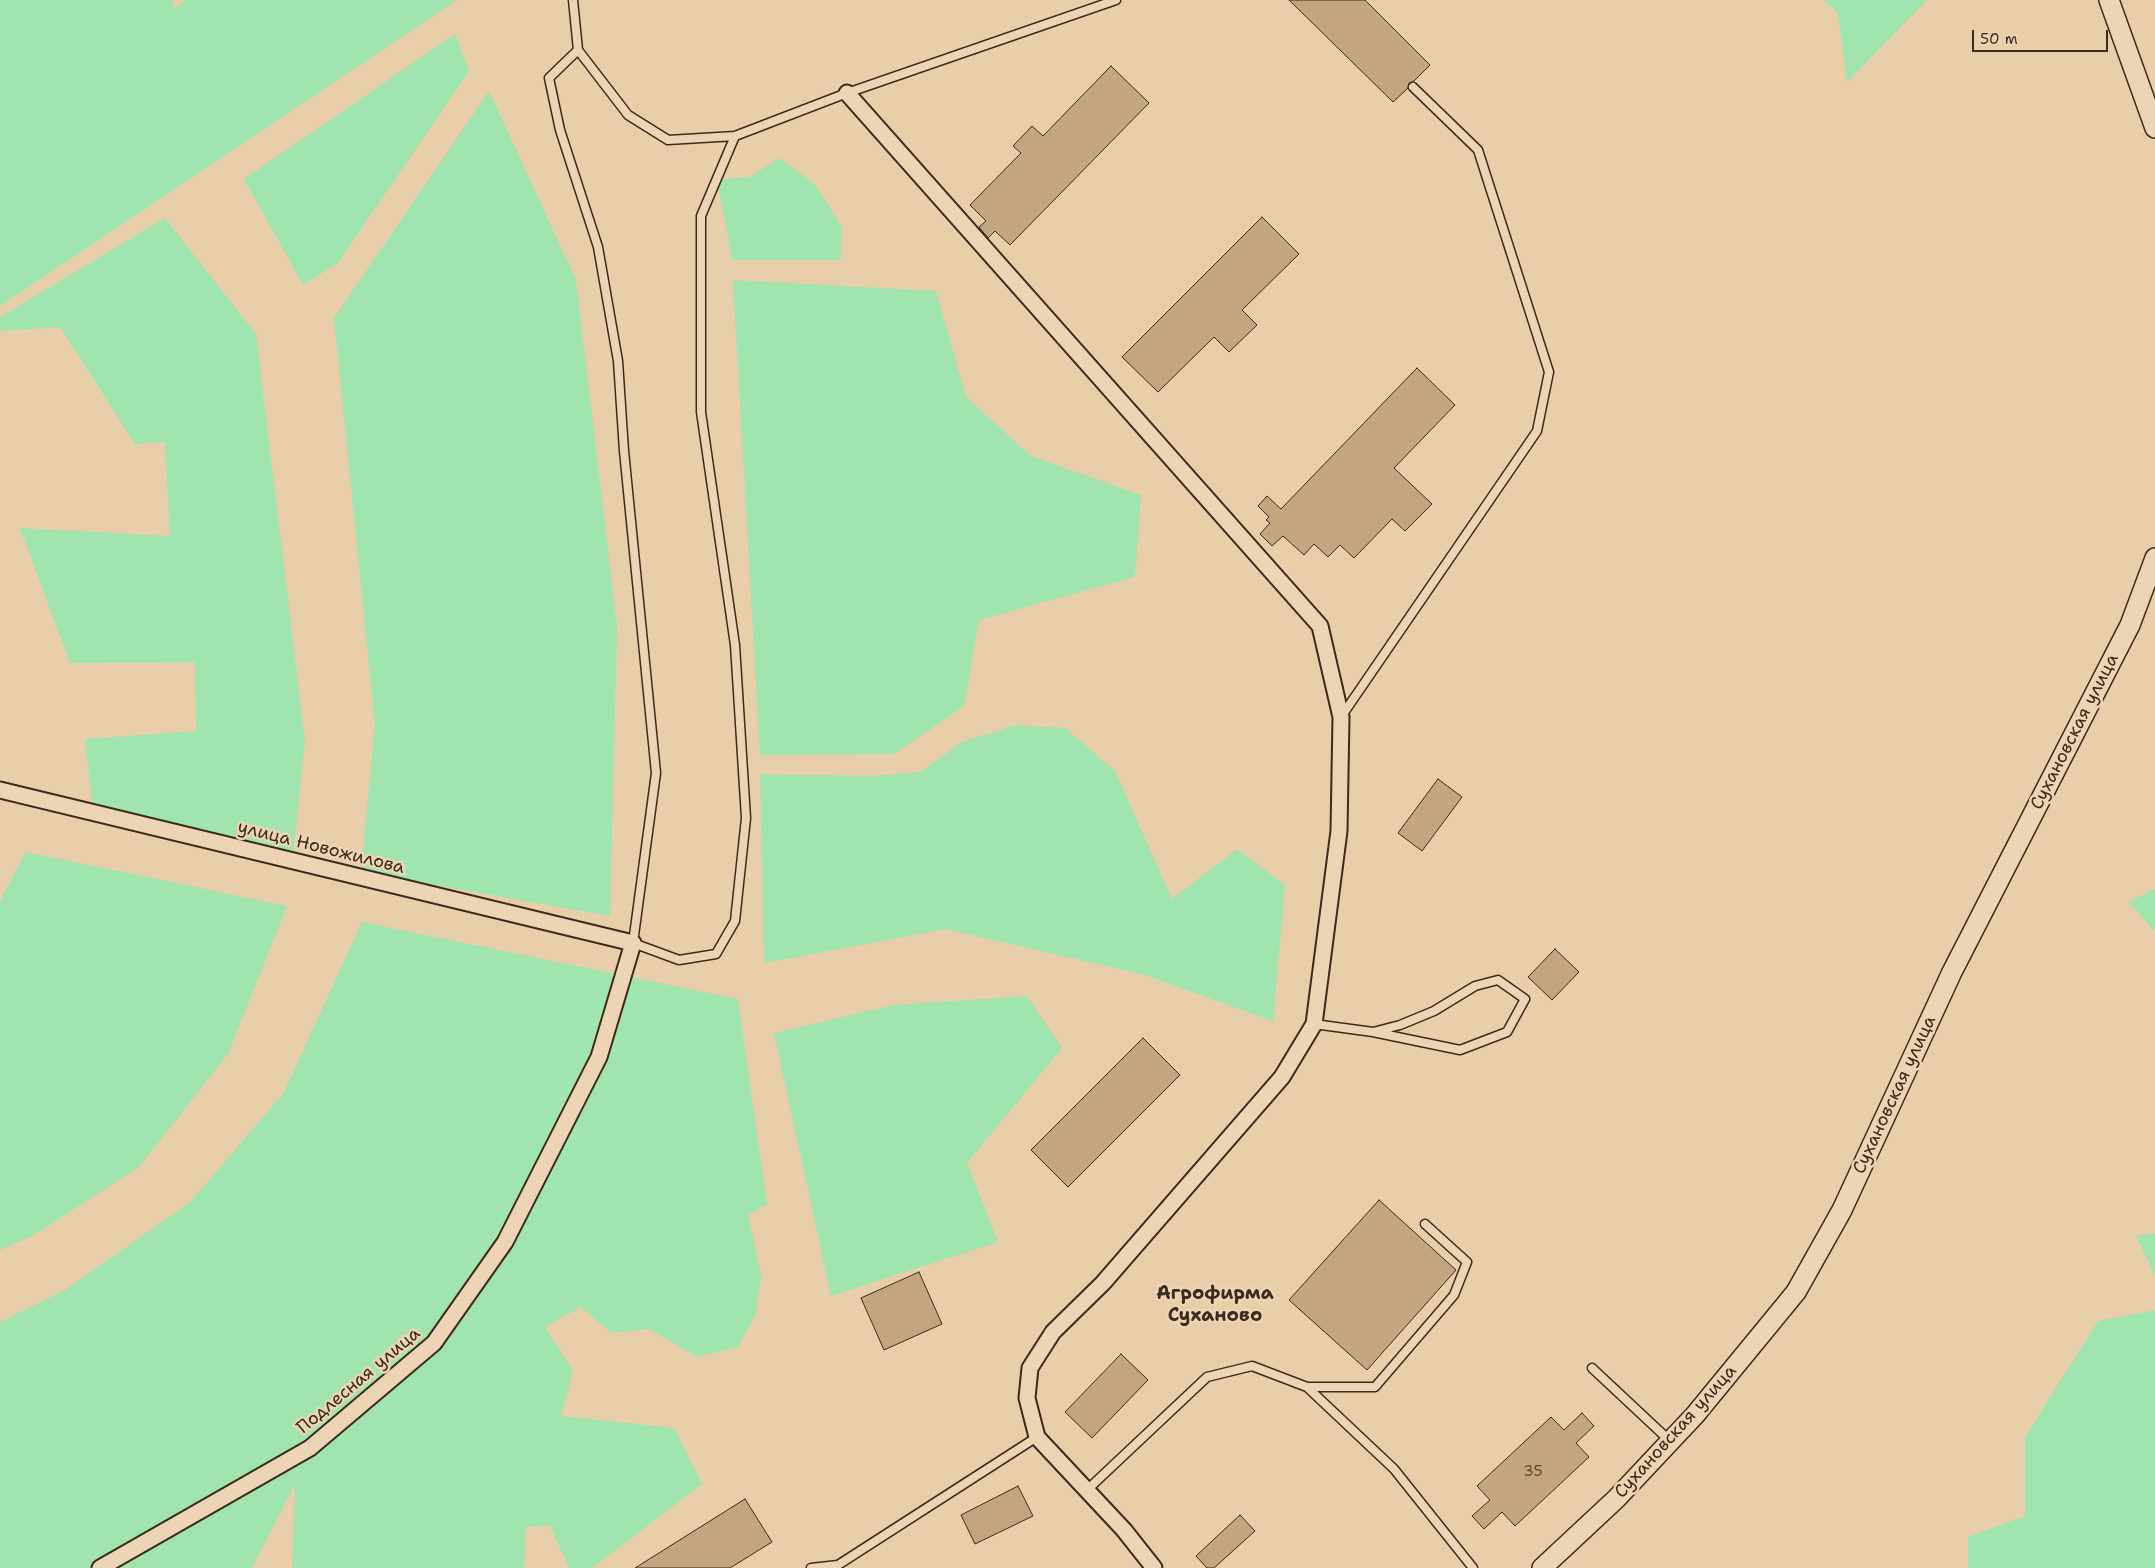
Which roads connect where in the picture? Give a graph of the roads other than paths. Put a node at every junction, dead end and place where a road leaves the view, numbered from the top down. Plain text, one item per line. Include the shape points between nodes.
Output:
1 (573, 0) edge
2 (1116, 0) edge
3 (2108, 0) edge
4 (578, 50) junction
5 (1413, 87) dead end
6 (847, 93) junction
7 (2155, 128) edge
8 (735, 136) junction
9 (2155, 558) edge
10 (1341, 716) junction
11 (0, 790) edge
12 (634, 943) junction
13 (1314, 1024) junction
14 (1373, 1032) junction
15 (1426, 1224) dead end
16 (1592, 1368) dead end
17 (1307, 1386) junction
18 (1037, 1438) junction
19 (1670, 1442) junction
20 (1087, 1490) junction
21 (838, 1567) edge
22 (100, 1568) edge
23 (811, 1568) edge
24 (1154, 1568) edge
25 (1473, 1568) edge
26 (1542, 1568) edge

1 - 4 lane
2 - 6 lane
3 - 7 street
4 - 8 lane via 628,115 668,140
4 - 12 lane via 550,78 560,130 598,247 618,361 656,773
5 - 10 lane via 1478,150 1550,372 1537,431
6 - 8 lane
6 - 10 street via 1320,626
8 - 12 lane via 701,216 701,412 735,645 746,818 734,921 716,954 679,960
9 - 19 street, Сухановская улица via 2130,624 1952,972 1842,1210 1796,1292
10 - 13 street via 1339,831
11 - 12 street, улица Новожилова
12 - 22 street, Подлесная улица via 599,1057 505,1242 434,1343 310,1448
13 - 14 lane
13 - 18 street via 1282,1078 1103,1283 1054,1332 1030,1368 1027,1398
14 - 14 lane via 1460,1050 1507,1032 1525,999 1498,980 1475,986 1434,1011
15 - 17 lane via 1467,1262 1454,1295 1375,1387
16 - 19 lane
17 - 20 lane via 1252,1366 1207,1377
17 - 25 lane via 1394,1469
18 - 20 street
18 - 21 lane
19 - 26 street, Сухановская улица via 1616,1499
20 - 24 street
21 - 23 lane

